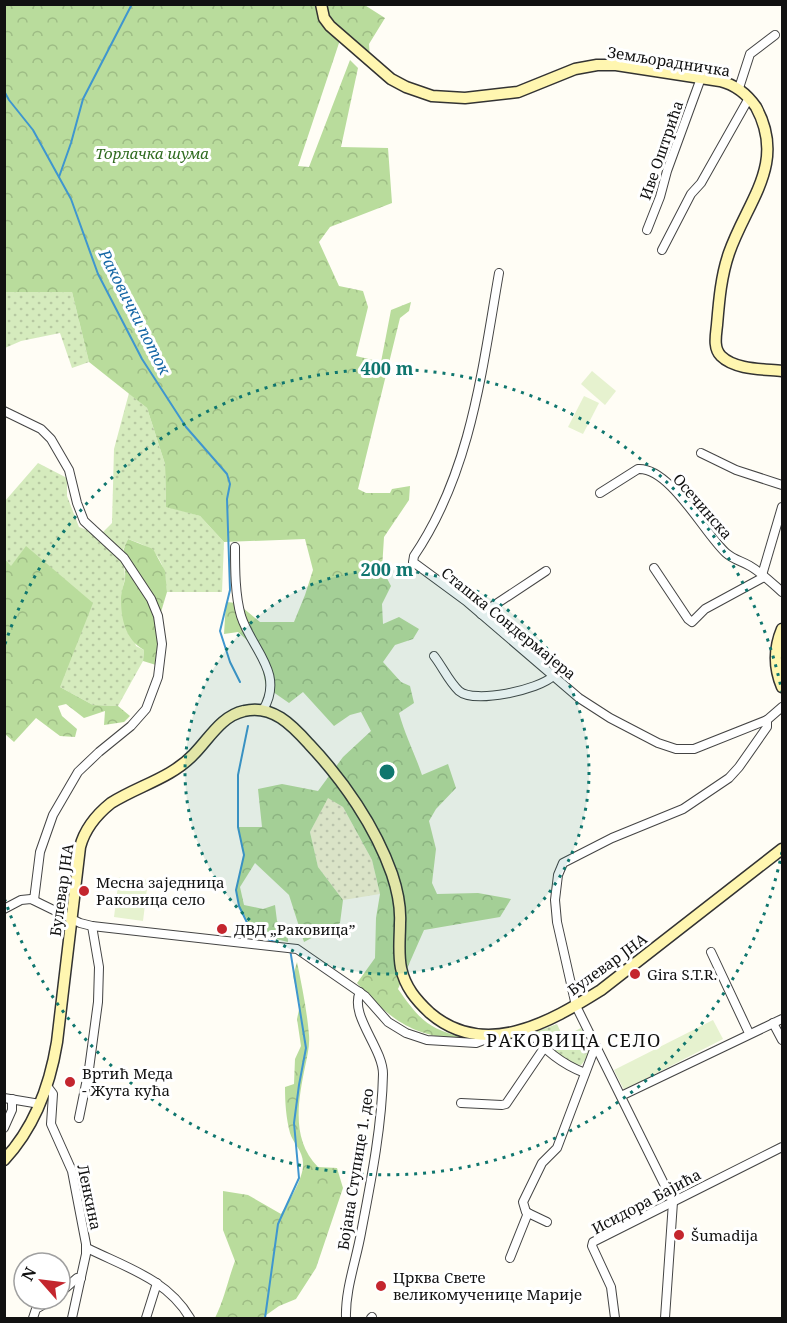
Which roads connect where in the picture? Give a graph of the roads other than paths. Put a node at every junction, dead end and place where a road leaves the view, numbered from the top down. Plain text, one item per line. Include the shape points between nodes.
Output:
1 (321, 4) edge
2 (775, 35) dead end
3 (701, 78) junction
4 (738, 88) junction
5 (749, 98) junction
6 (647, 230) dead end
7 (662, 250) dead end
8 (499, 273) dead end
9 (783, 371) edge
10 (4, 411) edge
11 (701, 453) dead end
12 (783, 485) edge
13 (600, 494) dead end
14 (783, 507) edge
15 (235, 547) dead end
16 (654, 568) dead end
17 (546, 570) dead end
18 (763, 576) junction
19 (783, 592) edge
20 (481, 615) junction
21 (783, 628) edge
22 (434, 656) dead end
23 (553, 676) junction
24 (783, 687) edge
25 (783, 707) edge
26 (262, 710) junction
27 (767, 720) junction
28 (783, 849) edge
29 (34, 900) junction
30 (4, 909) edge
31 (71, 919) junction
32 (92, 926) junction
33 (711, 952) dead end
34 (360, 992) junction
35 (576, 1006) junction
36 (783, 1019) edge
37 (773, 1023) junction
38 (528, 1029) junction
39 (749, 1033) junction
40 (489, 1035) junction
41 (783, 1040) edge
42 (597, 1047) junction
43 (544, 1048) junction
44 (585, 1073) junction
45 (47, 1086) junction
46 (621, 1096) junction
47 (8, 1099) edge
48 (461, 1102) dead end
49 (40, 1104) junction
50 (78, 1118) dead end
51 (4, 1128) edge
52 (783, 1147) edge
53 (4, 1160) edge
54 (673, 1202) junction
55 (528, 1213) junction
56 (547, 1222) dead end
57 (87, 1248) junction
58 (510, 1258) dead end
59 (81, 1278) junction
60 (72, 1282) edge
61 (156, 1283) junction
62 (72, 1318) edge
63 (146, 1318) edge
64 (190, 1318) edge
65 (346, 1318) edge
66 (615, 1318) edge
67 (665, 1318) edge

1 - 3 main road, Земљорадничка via 330,26 383,72 428,95 465,98 518,92 575,69 597,65
2 - 4 street via 750,54
3 - 4 main road, Земљорадничка
3 - 6 street, Иве Оштрића
4 - 5 main road, Земљорадничка
5 - 7 street
5 - 9 main road, Земљорадничка via 766,129 768,165 727,262 716,345 720,355 730,362
8 - 20 street, Сташка Сондермајера via 462,454 442,506 413,559 415,565
10 - 29 street via 41,429 51,439 69,470 84,521 124,558 151,599 162,644 158,677 146,709 82,768 52,815 38,862
11 - 12 street via 736,470
13 - 18 street, Осечинска via 638,469 653,473 673,487 725,552
14 - 18 street
15 - 26 street via 241,616 272,686
16 - 18 street via 692,622 705,609
17 - 20 street
18 - 19 street, Осечинска
20 - 23 street, Сташка Сондермајера
21 - 24 main road via 776,655
22 - 23 street via 458,691 480,696 519,691
23 - 27 street, Сташка Сондермајера via 610,718 676,749 694,749
25 - 27 street
26 - 31 main road, Булевар ЈНА via 235,715 179,768 111,802 97,815 80,847
26 - 40 main road, Булевар ЈНА via 289,724 321,757 353,797 377,841 395,885 400,910 401,968 410,991 428,1011 451,1027
27 - 35 street via 767,727 729,778 683,809 612,838 561,867 555,900 557,922
28 - 35 main road, Булевар ЈНА
29 - 30 street via 21,900
29 - 31 street
31 - 32 street
31 - 45 main road, Булевар ЈНА via 57,1042
32 - 34 street via 295,949
32 - 50 street via 99,959 98,1002
33 - 39 street
34 - 40 street via 388,1022 417,1037 476,1043
34 - 65 street, Бојана Ступице 1. део via 357,1005 379,1055 383,1075 374,1158
35 - 38 main road, Булевар ЈНА
35 - 42 street
36 - 37 street
37 - 39 street
37 - 41 street
38 - 40 main road, Булевар ЈНА
38 - 43 street
39 - 46 street
42 - 44 street
42 - 46 street
43 - 44 street
43 - 48 street via 506,1104
44 - 55 street via 556,1148 545,1157 529,1187 523,1202
45 - 49 main road, Булевар ЈНА
45 - 57 street, Ленкина via 53,1094 51,1124 72,1171
46 - 54 street
47 - 49 street
47 - 51 street via 12,1110
49 - 53 main road, Булевар ЈНА via 25,1133
52 - 54 street, Исидора Бајића
54 - 66 street, Исидора Бајића via 592,1243 611,1287
54 - 67 street
55 - 56 street
55 - 58 street
57 - 59 street, Ленкина
57 - 61 street via 139,1271
59 - 60 street
59 - 62 street, Ленкина
61 - 63 street
61 - 64 street via 174,1297

